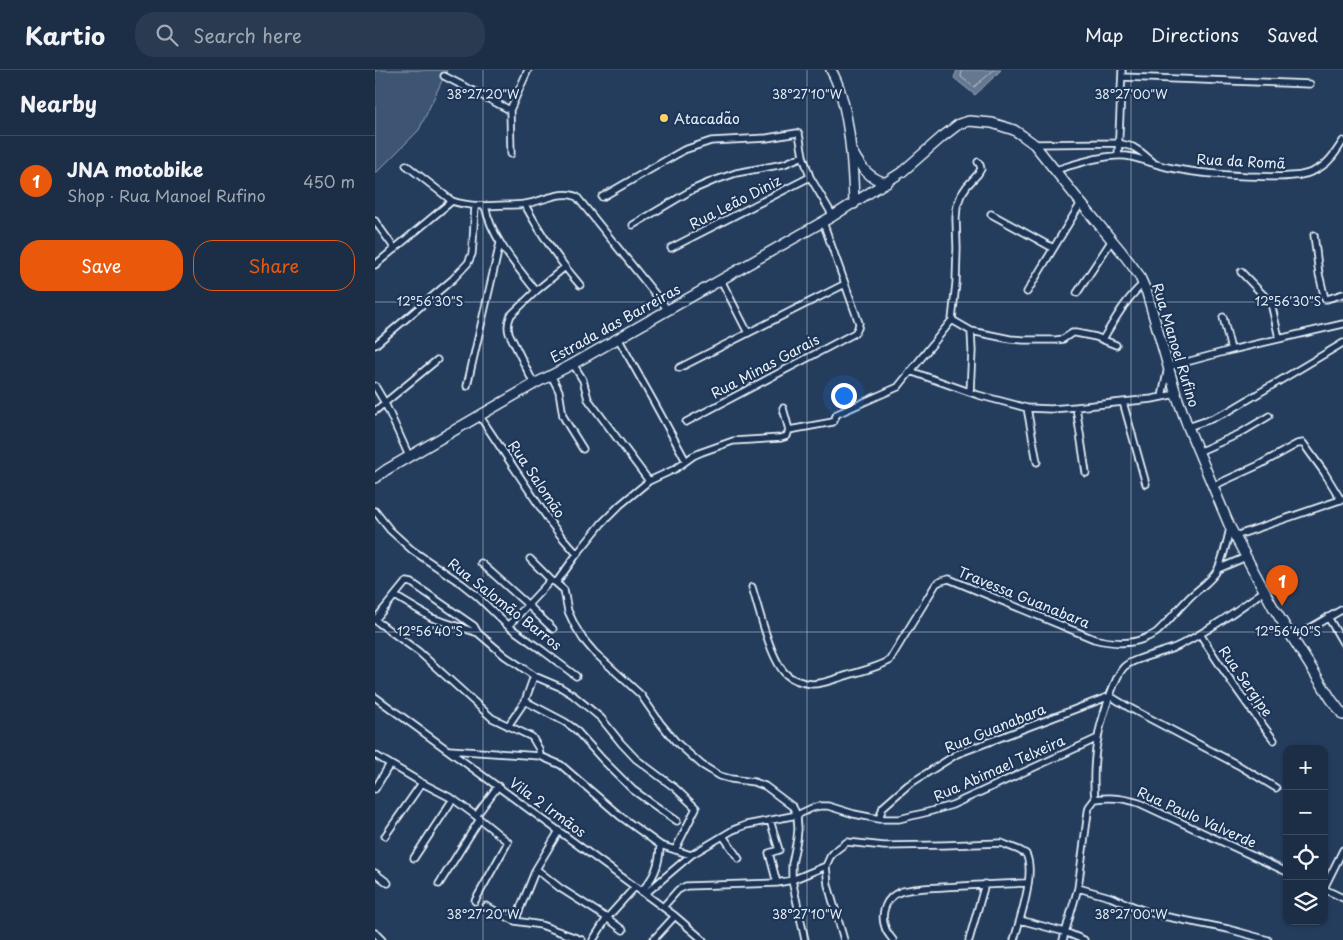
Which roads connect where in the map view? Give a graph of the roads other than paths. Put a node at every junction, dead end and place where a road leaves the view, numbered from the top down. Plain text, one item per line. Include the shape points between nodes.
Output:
1 (529, 70) edge
2 (831, 70) edge
3 (1122, 73) edge
4 (444, 76) dead end
5 (1309, 84) dead end
6 (510, 110) junction
7 (1343, 140) edge
8 (1118, 143) junction
9 (1034, 144) junction
10 (850, 149) junction
11 (511, 154) dead end
12 (803, 156) junction
13 (1118, 156) junction
14 (979, 162) dead end
15 (406, 164) dead end
16 (1155, 164) junction
17 (1055, 170) junction
18 (810, 177) junction
19 (887, 183) junction
20 (869, 194) joint
21 (602, 198) dead end
22 (452, 201) junction
23 (1081, 203) junction
24 (854, 204) junction
25 (525, 205) junction
26 (475, 206) junction
27 (485, 206) junction
28 (991, 214) dead end
29 (833, 216) junction
30 (375, 221) edge
31 (823, 222) junction
32 (633, 225) dead end
33 (1314, 235) dead end
34 (1112, 240) junction
35 (500, 244) junction
36 (671, 248) dead end
37 (1053, 248) junction
38 (395, 249) junction
39 (375, 265) edge
40 (565, 267) junction
41 (1241, 272) dead end
42 (721, 280) junction
43 (845, 284) junction
44 (1143, 284) junction
45 (580, 285) dead end
46 (536, 292) junction
47 (1027, 292) dead end
48 (1077, 293) dead end
49 (1343, 294) edge
50 (668, 310) junction
51 (1223, 317) dead end
52 (951, 320) junction
53 (1343, 324) edge
54 (971, 331) junction
55 (748, 333) junction
56 (618, 338) junction
57 (1279, 338) junction
58 (1103, 339) junction
59 (1343, 344) edge
60 (1116, 345) dead end
61 (375, 346) edge
62 (1231, 350) junction
63 (437, 360) dead end
64 (573, 364) junction
65 (1168, 367) junction
66 (679, 368) dead end
67 (910, 371) junction
68 (551, 375) junction
69 (534, 384) junction
70 (375, 386) edge
71 (467, 386) dead end
72 (969, 392) junction
73 (1176, 394) junction
74 (1162, 397) junction
75 (1123, 402) junction
76 (385, 403) junction
77 (1076, 407) junction
78 (783, 408) dead end
79 (1027, 408) junction
80 (375, 411) edge
81 (479, 415) junction
82 (1269, 416) dead end
83 (686, 422) dead end
84 (1188, 427) junction
85 (789, 430) junction
86 (583, 449) dead end
87 (1198, 452) junction
88 (409, 456) junction
89 (686, 461) junction
90 (1037, 462) dead end
91 (1086, 473) dead end
92 (375, 478) edge
93 (649, 480) junction
94 (1146, 484) dead end
95 (1213, 486) junction
96 (1342, 499) edge
97 (375, 511) edge
98 (1230, 527) junction
99 (1235, 536) junction
100 (577, 554) junction
101 (1246, 557) junction
102 (531, 559) dead end
103 (481, 563) dead end
104 (1218, 569) junction
105 (554, 581) junction
106 (752, 587) dead end
107 (1264, 591) junction
108 (395, 596) junction
109 (528, 606) junction
110 (1343, 608) edge
111 (1328, 618) junction
112 (375, 620) edge
113 (509, 626) junction
114 (553, 630) dead end
115 (478, 633) junction
116 (1200, 634) junction
117 (1293, 638) junction
118 (1343, 642) edge
119 (534, 676) junction
120 (576, 676) dead end
121 (1110, 696) junction
122 (375, 697) edge
123 (525, 701) junction
124 (1343, 715) edge
125 (508, 726) junction
126 (1097, 738) junction
127 (1274, 740) dead end
128 (449, 750) junction
129 (375, 755) edge
130 (540, 756) junction
131 (390, 764) junction
132 (422, 783) junction
133 (498, 786) junction
134 (1276, 788) dead end
135 (375, 789) edge
136 (453, 799) junction
137 (1095, 799) junction
138 (797, 815) junction
139 (478, 817) junction
140 (770, 820) junction
141 (879, 820) junction
142 (677, 822) dead end
143 (559, 831) junction
144 (385, 836) dead end
145 (723, 836) junction
146 (660, 845) junction
147 (675, 850) junction
148 (1343, 850) edge
149 (691, 855) junction
150 (414, 858) dead end
151 (739, 859) dead end
152 (826, 866) junction
153 (536, 869) junction
154 (1283, 870) edge
155 (375, 873) edge
156 (792, 880) junction
157 (1328, 881) edge
158 (388, 883) dead end
159 (777, 883) junction
160 (1028, 883) junction
161 (439, 884) dead end
162 (985, 884) junction
163 (1078, 888) junction
164 (640, 890) junction
165 (1328, 891) edge
166 (1343, 898) edge
167 (475, 901) dead end
168 (486, 906) dead end
169 (663, 907) junction
170 (675, 916) junction
171 (607, 918) junction
172 (1019, 920) junction
173 (515, 921) junction
174 (623, 930) dead end
175 (1065, 932) junction
176 (375, 933) edge
177 (382, 940) edge
178 (582, 940) edge
179 (593, 940) edge
180 (653, 940) edge
181 (703, 940) edge
182 (805, 940) edge
183 (843, 940) edge
184 (893, 940) edge
185 (969, 940) edge
186 (1014, 940) edge
187 (1063, 940) edge
188 (1084, 940) edge
189 (1268, 940) edge

1 - 6 street
2 - 10 main road via 843,100
3 - 5 street
3 - 8 street
4 - 6 street
6 - 11 street
7 - 16 street, Rua da Romã via 1335,154 1321,167 1292,176 1202,173
8 - 9 street, Rua da Romã
8 - 13 street
8 - 16 street, Rua da Romã via 1133,147
9 - 17 main road, Rua Manoel Rufino
9 - 19 main road, Rua Manoel Rufino via 1003,126 981,122 959,124
10 - 19 main road via 866,173
10 - 24 main road
12 - 18 street
12 - 21 street via 797,133 711,142 684,150
12 - 32 street via 785,164 736,173 713,181
13 - 16 street, Rua da Romã
13 - 17 street, Rua da Romã
14 - 52 street via 979,174 967,186 957,206 956,283
15 - 22 street
17 - 23 main road, Rua Manoel Rufino
18 - 29 street
18 - 36 street, Rua Leão Diniz
19 - 20 main road, Rua Manoel Rufino
20 - 24 main road, Estrada das Barreiras
22 - 26 street
22 - 38 street
23 - 34 main road, Rua Manoel Rufino
23 - 37 street
24 - 29 main road, Estrada das Barreiras
25 - 27 street
25 - 40 street
25 - 50 street via 573,194
26 - 27 street
26 - 61 street via 472,254 468,263
27 - 35 street via 489,223
28 - 37 street
29 - 31 main road, Estrada das Barreiras
30 - 38 street
31 - 42 main road, Estrada das Barreiras
31 - 43 street
33 - 49 street via 1325,299
34 - 44 main road, Rua Manoel Rufino
34 - 48 street
35 - 46 street
35 - 71 street
37 - 47 street
38 - 39 street
40 - 45 street
40 - 46 street
41 - 57 street via 1271,303
42 - 50 main road, Estrada das Barreiras
42 - 55 street
43 - 55 street
43 - 83 street, Rua Minas Garais via 859,323 855,332
44 - 58 street via 1126,303
44 - 65 main road, Rua Manoel Rufino
46 - 69 street via 511,315 508,328
50 - 56 main road, Estrada das Barreiras
51 - 62 street
52 - 54 street
52 - 67 street
53 - 57 street
54 - 58 street via 1024,340 1063,339 1072,333
54 - 72 street
55 - 66 street
56 - 64 main road, Estrada das Barreiras
56 - 89 street
57 - 62 street
58 - 60 street
59 - 84 street via 1229,411
62 - 65 street
63 - 76 street
64 - 68 main road, Estrada das Barreiras
64 - 93 street via 583,380 588,399
65 - 73 main road, Rua Manoel Rufino
65 - 74 street
67 - 72 street
67 - 85 street via 898,387 837,414 833,422
68 - 69 main road, Estrada das Barreiras
68 - 86 street via 559,390 563,416
69 - 81 main road, Estrada das Barreiras
70 - 76 street
72 - 79 street
73 - 74 street
73 - 84 main road, Rua Manoel Rufino
74 - 75 street
75 - 77 street
75 - 94 street
76 - 80 street
76 - 88 street
77 - 79 street
77 - 91 street
78 - 85 street
79 - 90 street
81 - 88 main road, Estrada das Barreiras
81 - 100 street, Rua Salomão via 550,522
82 - 87 street
84 - 87 main road, Rua Manoel Rufino
85 - 89 street via 785,437 733,441
87 - 95 main road, Rua Manoel Rufino
88 - 92 main road, Estrada das Barreiras
89 - 93 street
93 - 100 street via 611,514
95 - 96 street via 1301,443
95 - 98 main road, Rua Manoel Rufino
96 - 99 street
97 - 113 street, Rua Salomão Barros via 412,550 462,584
98 - 99 main road, Rua Manoel Rufino
98 - 104 street, Travessa Guanabara
99 - 101 main road, Rua Manoel Rufino
100 - 105 street
101 - 104 street, Travessa Guanabara
101 - 107 main road, Rua Manoel Rufino
102 - 105 street
103 - 109 street
104 - 106 street, Travessa Guanabara via 1156,633 1134,642 1094,640 949,579 941,581 936,584 889,661 813,684 793,679 779,666
105 - 109 street
105 - 138 street via 564,590 569,611 583,639 641,695 676,742 720,776 765,786 793,807
107 - 116 street
107 - 117 main road, Rua Manoel Rufino
108 - 112 street
108 - 115 street via 432,618
108 - 115 street via 405,583 412,583 474,626
109 - 113 street
109 - 114 street
110 - 111 street
111 - 117 street
111 - 118 street
112 - 125 street via 419,652 485,712
113 - 120 street, Rua Salomão Barros
115 - 119 street
116 - 121 street via 1165,652 1128,664 1119,674
116 - 127 street, Rua Sergipe via 1241,698
117 - 124 main road, Rua Manoel Rufino
119 - 123 street
119 - 147 street via 573,695 601,718 636,759 696,808
121 - 126 street
121 - 134 street via 1238,764
121 - 141 street, Rua Guanabara via 957,754 908,784 883,807
122 - 128 street, Vila 2 Irmãos
123 - 125 street
123 - 142 street via 575,728 633,790
125 - 130 street via 531,737
126 - 137 street
126 - 141 street, Rua Abimael Telxeira via 952,805 907,817
128 - 130 street
128 - 133 street, Vila 2 Irmãos
129 - 131 street
130 - 146 street via 561,765 620,816
131 - 132 street
131 - 135 street
132 - 136 street
132 - 144 street
133 - 139 street
133 - 143 street, Vila 2 Irmãos
136 - 139 street
136 - 150 street
137 - 154 street, Rua Paulo Valverde via 1122,798 1139,803
137 - 163 street via 1087,812
138 - 140 street, Rua Abimael Telxeira
138 - 141 street, Rua Abimael Telxeira via 812,808 828,806
138 - 156 street
139 - 161 street
139 - 167 street via 509,842
140 - 145 street, Rua Abimael Telxeira via 745,825
140 - 159 street via 779,850 769,853
143 - 153 street
143 - 164 street, Vila 2 Irmãos
145 - 149 street, Rua Abimael Telxeira
145 - 151 street
146 - 147 street
146 - 164 street via 657,866 647,885
147 - 149 street
148 - 157 street
149 - 164 street, Rua Abimael Telxeira
152 - 156 street
152 - 160 street via 835,851 847,842 885,846 1001,843 1026,854
152 - 183 street
153 - 171 street
153 - 173 street
155 - 158 street
156 - 159 street
156 - 182 street
159 - 169 street via 686,886
160 - 162 street
160 - 172 street
162 - 184 street via 926,888 900,892 889,898 883,917 885,928
162 - 185 street
163 - 175 street
163 - 189 street via 1154,913
164 - 169 street, Vila 2 Irmãos
164 - 171 street
165 - 166 street
168 - 173 street
169 - 170 street, Vila 2 Irmãos
170 - 180 street
170 - 181 street, Vila 2 Irmãos
171 - 174 street
171 - 179 street
172 - 175 street
172 - 186 street
173 - 178 street via 541,925
175 - 187 street
175 - 188 street
176 - 177 street

